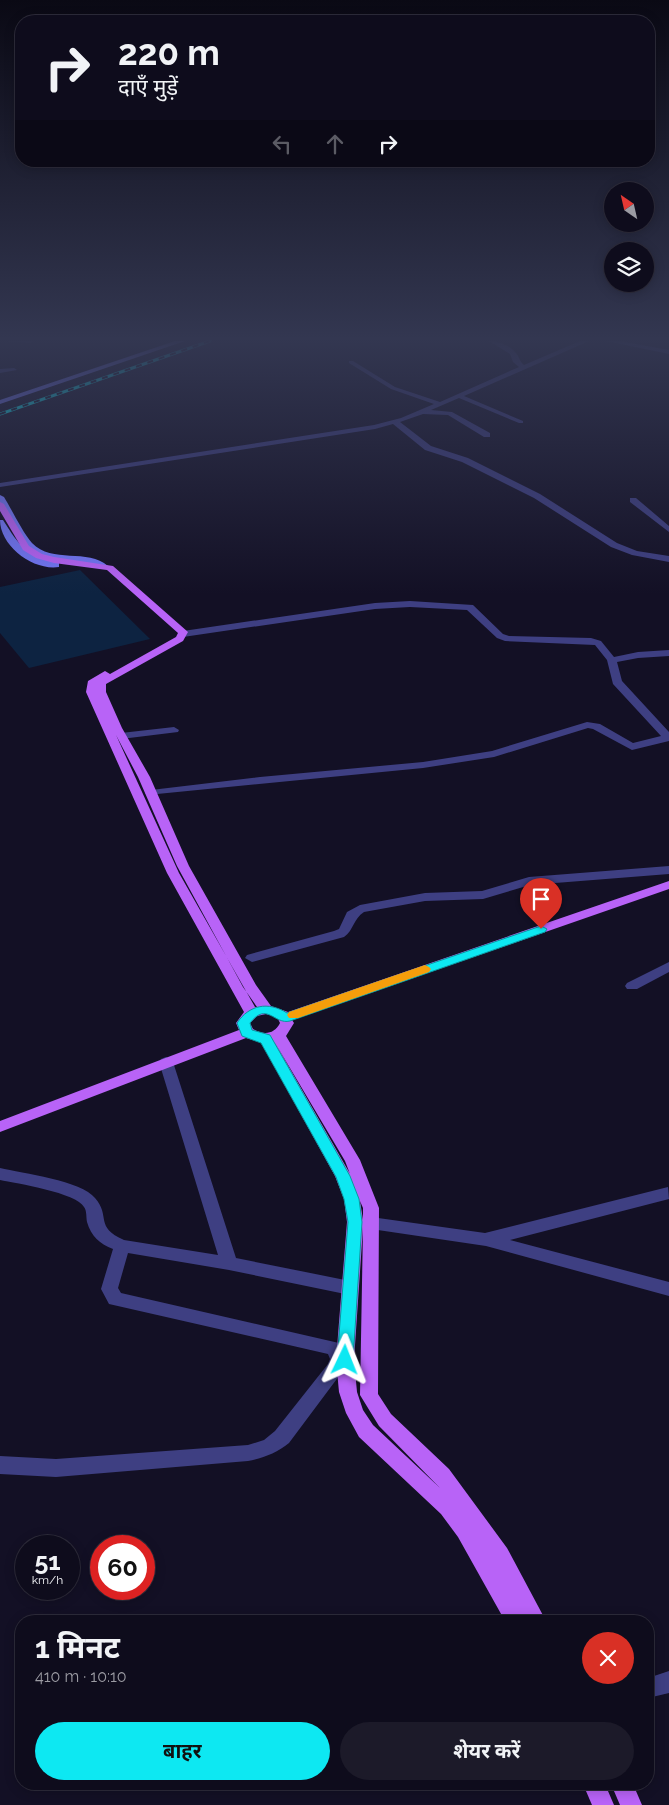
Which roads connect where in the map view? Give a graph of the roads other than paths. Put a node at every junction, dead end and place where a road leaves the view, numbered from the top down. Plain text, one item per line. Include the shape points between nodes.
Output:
1 (381, 425) edge
2 (400, 425) edge
3 (471, 425) edge
4 (487, 435) dead end
5 (0, 484) edge
6 (0, 497) edge
7 (633, 500) dead end
8 (0, 504) edge
9 (0, 515) edge
10 (0, 522) edge
11 (669, 530) edge
12 (669, 559) edge
13 (99, 566) junction
14 (183, 634) junction
15 (669, 652) edge
16 (612, 660) junction
17 (174, 730) dead end
18 (121, 736) junction
19 (669, 738) edge
20 (151, 793) junction
21 (669, 870) edge
22 (669, 885) edge
23 (252, 958) dead end
24 (669, 966) edge
25 (632, 986) dead end
26 (266, 1009) junction
27 (251, 1014) junction
28 (285, 1018) junction
29 (247, 1032) junction
30 (272, 1037) junction
31 (166, 1062) junction
32 (0, 1126) edge
33 (0, 1174) edge
34 (668, 1193) edge
35 (371, 1223) junction
36 (486, 1240) junction
37 (122, 1246) junction
38 (230, 1263) junction
39 (350, 1288) junction
40 (669, 1289) edge
41 (0, 1465) edge
42 (513, 1615) edge
43 (533, 1615) edge
44 (669, 1682) edge
45 (654, 1686) edge
46 (597, 1790) edge
47 (625, 1790) edge
48 (603, 1805) edge
49 (631, 1805) edge

1 - 5 street via 355,432
2 - 12 street via 428,448 465,460 542,498 614,545 635,553
3 - 4 street
6 - 13 street via 35,549 53,558 93,562
7 - 11 street
8 - 13 main road via 26,548 54,560
9 - 13 main road via 20,549 34,558
10 - 13 street via 24,556 54,565
13 - 14 main road via 110,568
13 - 27 main road via 112,574 171,631 169,638 92,683 94,701 173,873
14 - 16 street via 375,606 465,607 475,610 500,636 508,639 591,641 598,643
14 - 18 main road via 180,639 101,683 101,692
15 - 16 street
16 - 19 street via 617,682
17 - 18 street
18 - 20 main road
19 - 20 street via 632,747 596,726 587,725 494,754 423,765
20 - 26 main road via 183,866 250,987
21 - 23 street via 529,881 483,895 425,897 360,909 351,915 344,931 339,934
22 - 28 main road
24 - 25 street
26 - 27 main road
26 - 28 main road
27 - 29 main road via 243,1023
28 - 30 main road via 286,1029
29 - 30 main road via 258,1038
29 - 31 main road
30 - 35 main road via 352,1160 372,1208
30 - 39 main road via 352,1199 355,1222
31 - 32 main road
31 - 38 street
33 - 37 street via 83,1196 93,1207 100,1235
34 - 36 street
35 - 36 street
35 - 43 main road via 369,1395 385,1420 442,1475 500,1556
36 - 40 street
37 - 38 street
37 - 41 street via 109,1289 115,1299 333,1348 338,1352 336,1368 282,1437 262,1450 56,1468
38 - 39 street
39 - 42 main road via 345,1360 348,1392 355,1413 366,1431 448,1508 486,1563
44 - 45 street
46 - 48 main road
47 - 49 main road

